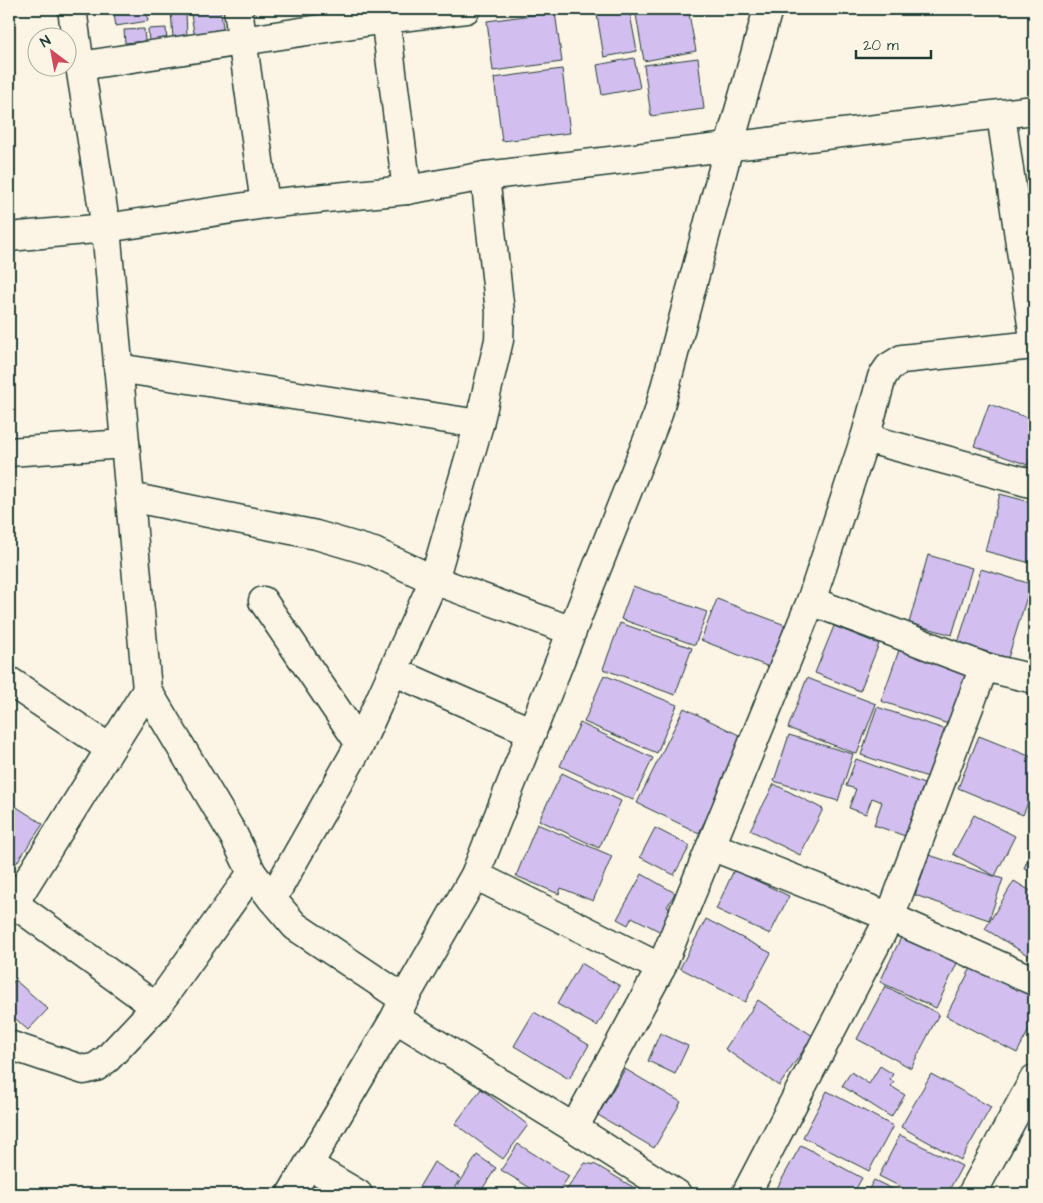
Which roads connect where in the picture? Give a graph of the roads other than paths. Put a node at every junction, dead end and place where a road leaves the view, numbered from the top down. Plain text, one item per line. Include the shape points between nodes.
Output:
1 (72, 9) edge
2 (238, 9) edge
3 (466, 9) edge
4 (768, 9) edge
5 (384, 14) edge
6 (242, 42) junction
7 (80, 66) junction
8 (1034, 110) edge
9 (1001, 115) junction
10 (729, 146) junction
11 (485, 176) junction
12 (407, 190) junction
13 (264, 204) junction
14 (106, 228) junction
15 (9, 238) edge
16 (1034, 338) edge
17 (1034, 345) edge
18 (118, 368) junction
19 (479, 424) junction
20 (865, 438) junction
21 (125, 444) junction
22 (9, 452) edge
23 (1034, 484) edge
24 (130, 496) junction
25 (434, 580) junction
26 (263, 601) dead end
27 (811, 601) junction
28 (572, 631) junction
29 (984, 667) junction
30 (393, 671) junction
31 (1034, 679) edge
32 (9, 681) edge
33 (147, 690) junction
34 (532, 732) junction
35 (360, 744) junction
36 (109, 748) junction
37 (711, 846) junction
38 (252, 873) junction
39 (475, 876) junction
40 (272, 899) junction
41 (10, 905) edge
42 (890, 918) junction
43 (662, 968) junction
44 (1034, 982) edge
45 (156, 1007) junction
46 (399, 1009) junction
47 (9, 1045) edge
48 (1034, 1078) edge
49 (574, 1128) junction
50 (309, 1165) junction
51 (291, 1194) edge
52 (358, 1194) edge
53 (677, 1194) edge
54 (746, 1194) edge
55 (972, 1194) edge

1 - 7 street
2 - 6 street
3 - 5 street
4 - 10 street
5 - 6 street
5 - 12 street
6 - 7 street
6 - 13 street
7 - 14 street
8 - 9 street
9 - 10 street
9 - 16 street
10 - 11 street
10 - 28 street via 658,414
11 - 12 street
11 - 19 street via 500,312 499,340
12 - 13 street
13 - 14 street
14 - 15 street
14 - 18 street
17 - 20 street via 902,359 889,367 882,377
18 - 19 street
18 - 21 street
19 - 25 street
20 - 23 street
20 - 27 street
21 - 22 street
21 - 24 street
24 - 25 street via 316,535 374,552
24 - 33 street
25 - 28 street
25 - 30 street
26 - 35 street
27 - 29 street
27 - 37 street
28 - 34 street
29 - 31 street
29 - 42 street
30 - 34 street
30 - 35 street
32 - 36 street
33 - 36 street
33 - 38 street via 234,836
34 - 39 street
35 - 40 street
36 - 41 street
37 - 42 street
37 - 43 street
38 - 40 street
38 - 45 street
39 - 43 street
39 - 46 street
40 - 46 street via 295,926
41 - 45 street
42 - 44 street
42 - 54 street
43 - 49 street
45 - 47 street via 108,1059 96,1067 84,1070
46 - 49 street
46 - 50 street
48 - 55 street
49 - 53 street
50 - 51 street
50 - 52 street

